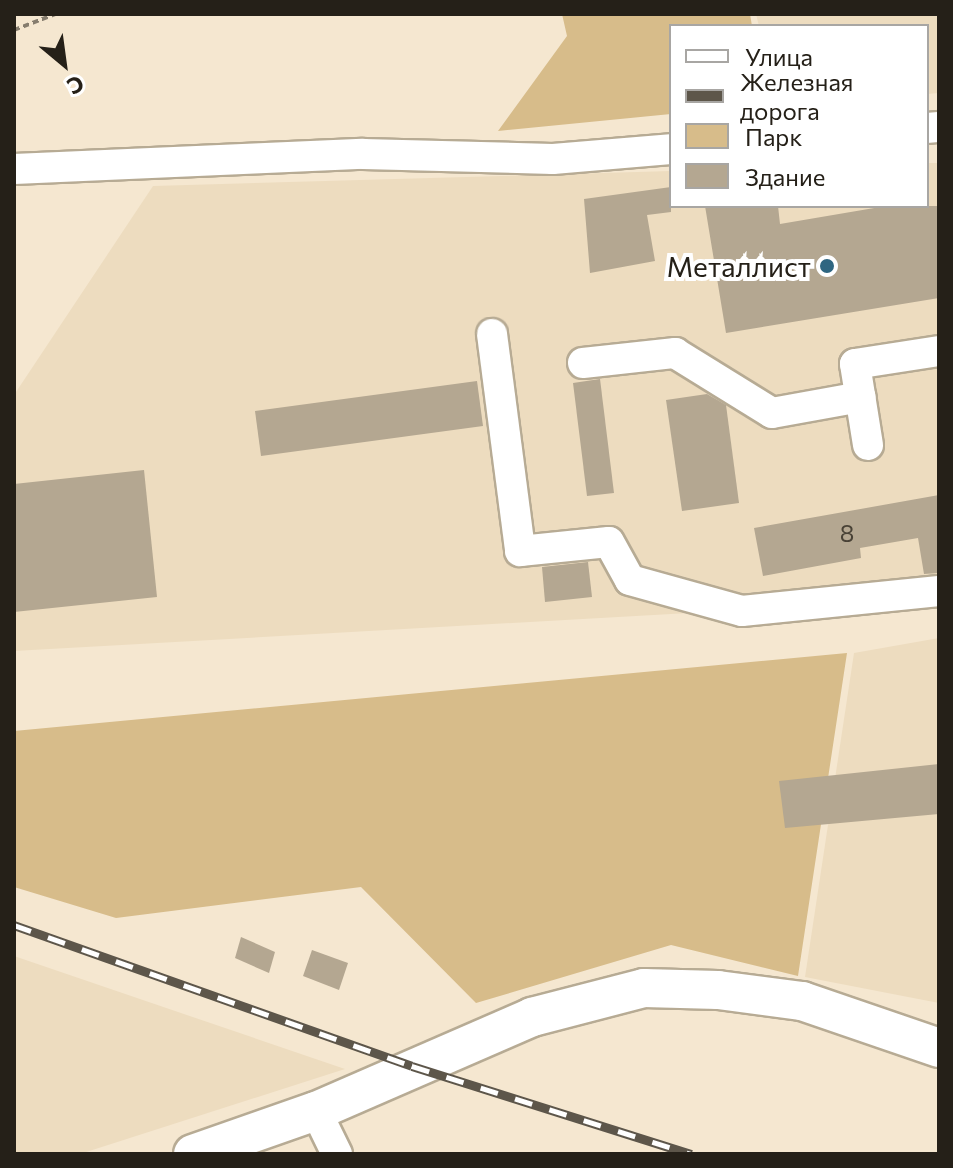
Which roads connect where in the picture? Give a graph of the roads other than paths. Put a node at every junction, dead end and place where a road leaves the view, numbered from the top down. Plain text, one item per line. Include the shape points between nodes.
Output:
1 (669, 149) edge
2 (14, 169) edge
3 (492, 334) dead end
4 (939, 351) edge
5 (583, 363) dead end
6 (861, 397) junction
7 (868, 445) dead end
8 (939, 591) edge
9 (939, 1048) edge
10 (316, 1111) junction
11 (193, 1154) edge
12 (337, 1154) edge

1 - 2 street via 553,159 363,154
3 - 8 street via 520,551 609,542 630,580 742,611
4 - 6 street via 855,364
5 - 6 street via 675,353 772,413
6 - 7 street
9 - 10 main road via 802,1001 718,990 644,988 532,1017
10 - 11 street
10 - 12 street

